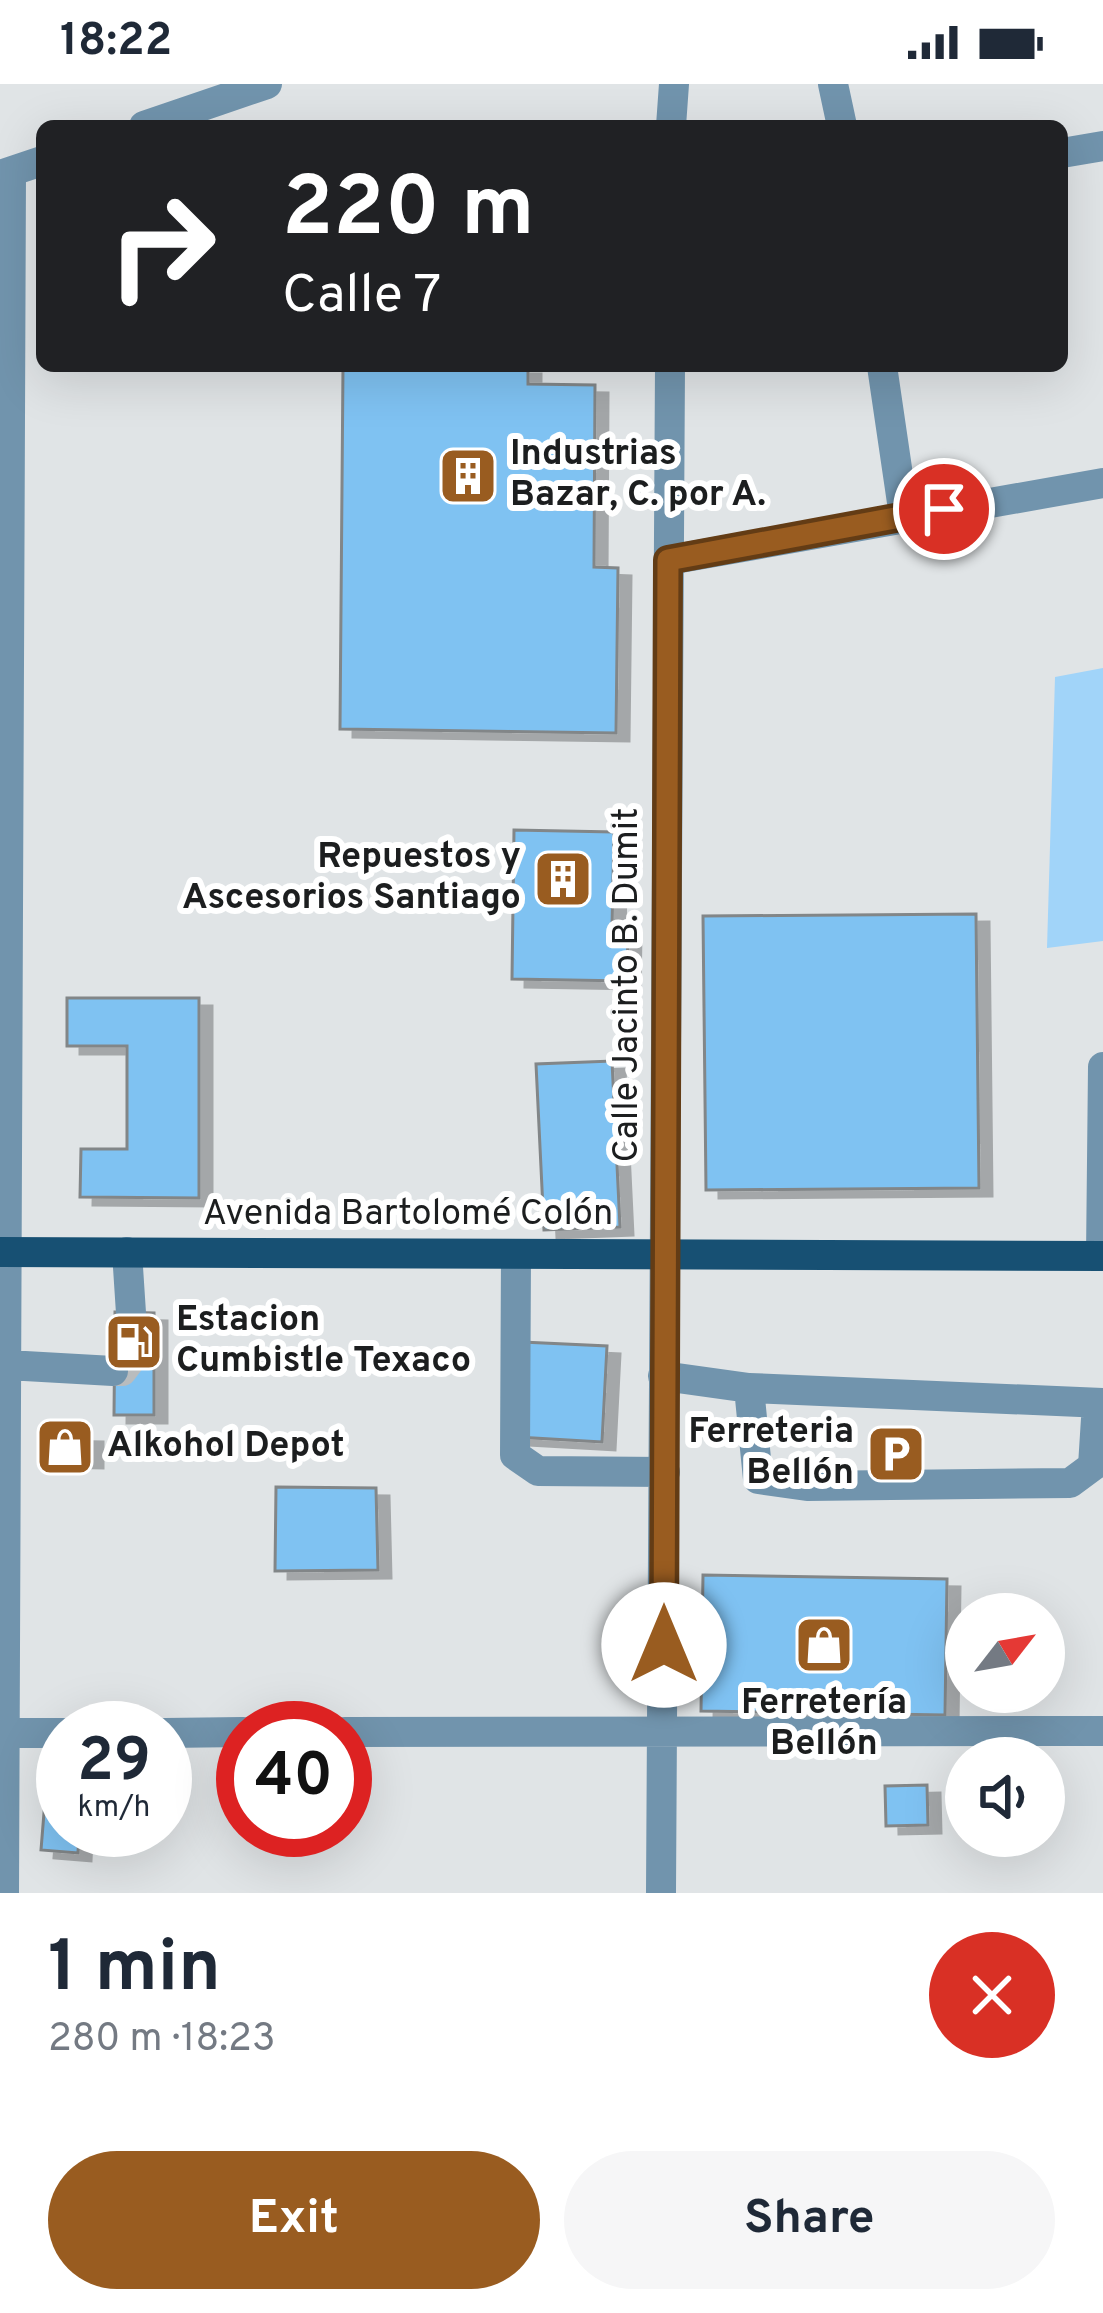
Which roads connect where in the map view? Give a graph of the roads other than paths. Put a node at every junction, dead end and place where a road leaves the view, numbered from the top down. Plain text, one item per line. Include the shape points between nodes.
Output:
1 (267, 84) edge
2 (655, 84) edge
3 (833, 84) edge
4 (672, 108) edge
5 (162, 120) edge
6 (841, 120) edge
7 (1103, 146) edge
8 (1068, 153) edge
9 (36, 163) edge
10 (5, 174) edge
11 (670, 372) edge
12 (883, 372) edge
13 (1103, 482) edge
14 (904, 516) junction
15 (668, 560) junction
16 (4, 940) edge
17 (1103, 1067) edge
18 (3, 1252) edge
19 (127, 1252) junction
20 (516, 1255) junction
21 (666, 1256) junction
22 (1102, 1256) edge
23 (131, 1312) tunnel mouth
24 (7, 1365) junction
25 (113, 1371) dead end
26 (663, 1376) junction
27 (749, 1388) junction
28 (1100, 1403) edge
29 (664, 1472) junction
30 (1103, 1731) edge
31 (372, 1732) edge
32 (663, 1732) junction
33 (6, 1733) junction
34 (36, 1733) edge
35 (4, 1893) edge
36 (661, 1893) edge

1 - 5 street
2 - 4 street
3 - 6 street
7 - 8 street
9 - 10 street
10 - 16 street
11 - 15 street, Calle Jacinto B. Dumit
12 - 14 street
13 - 14 street
14 - 15 street
15 - 21 street, Calle Jacinto B. Dumit
16 - 18 street
17 - 22 street
18 - 19 main road, Avenida Bartolomé Colón
18 - 24 street
19 - 20 main road, Avenida Bartolomé Colón
19 - 23 street
20 - 21 main road, Avenida Bartolomé Colón
20 - 29 street via 515,1455 538,1471
21 - 22 main road, Avenida Bartolomé Colón
21 - 26 street, Calle Jacinto B. Dumit
24 - 25 street
24 - 33 street
26 - 27 street
26 - 29 street, Calle Jacinto B. Dumit
27 - 28 street
27 - 28 street via 758,1479 807,1486 1070,1483 1093,1466
29 - 32 street, Calle Jacinto B. Dumit
30 - 32 street
31 - 32 street
32 - 36 street, Calle Jacinto B. Dumit
33 - 34 street
33 - 35 street

